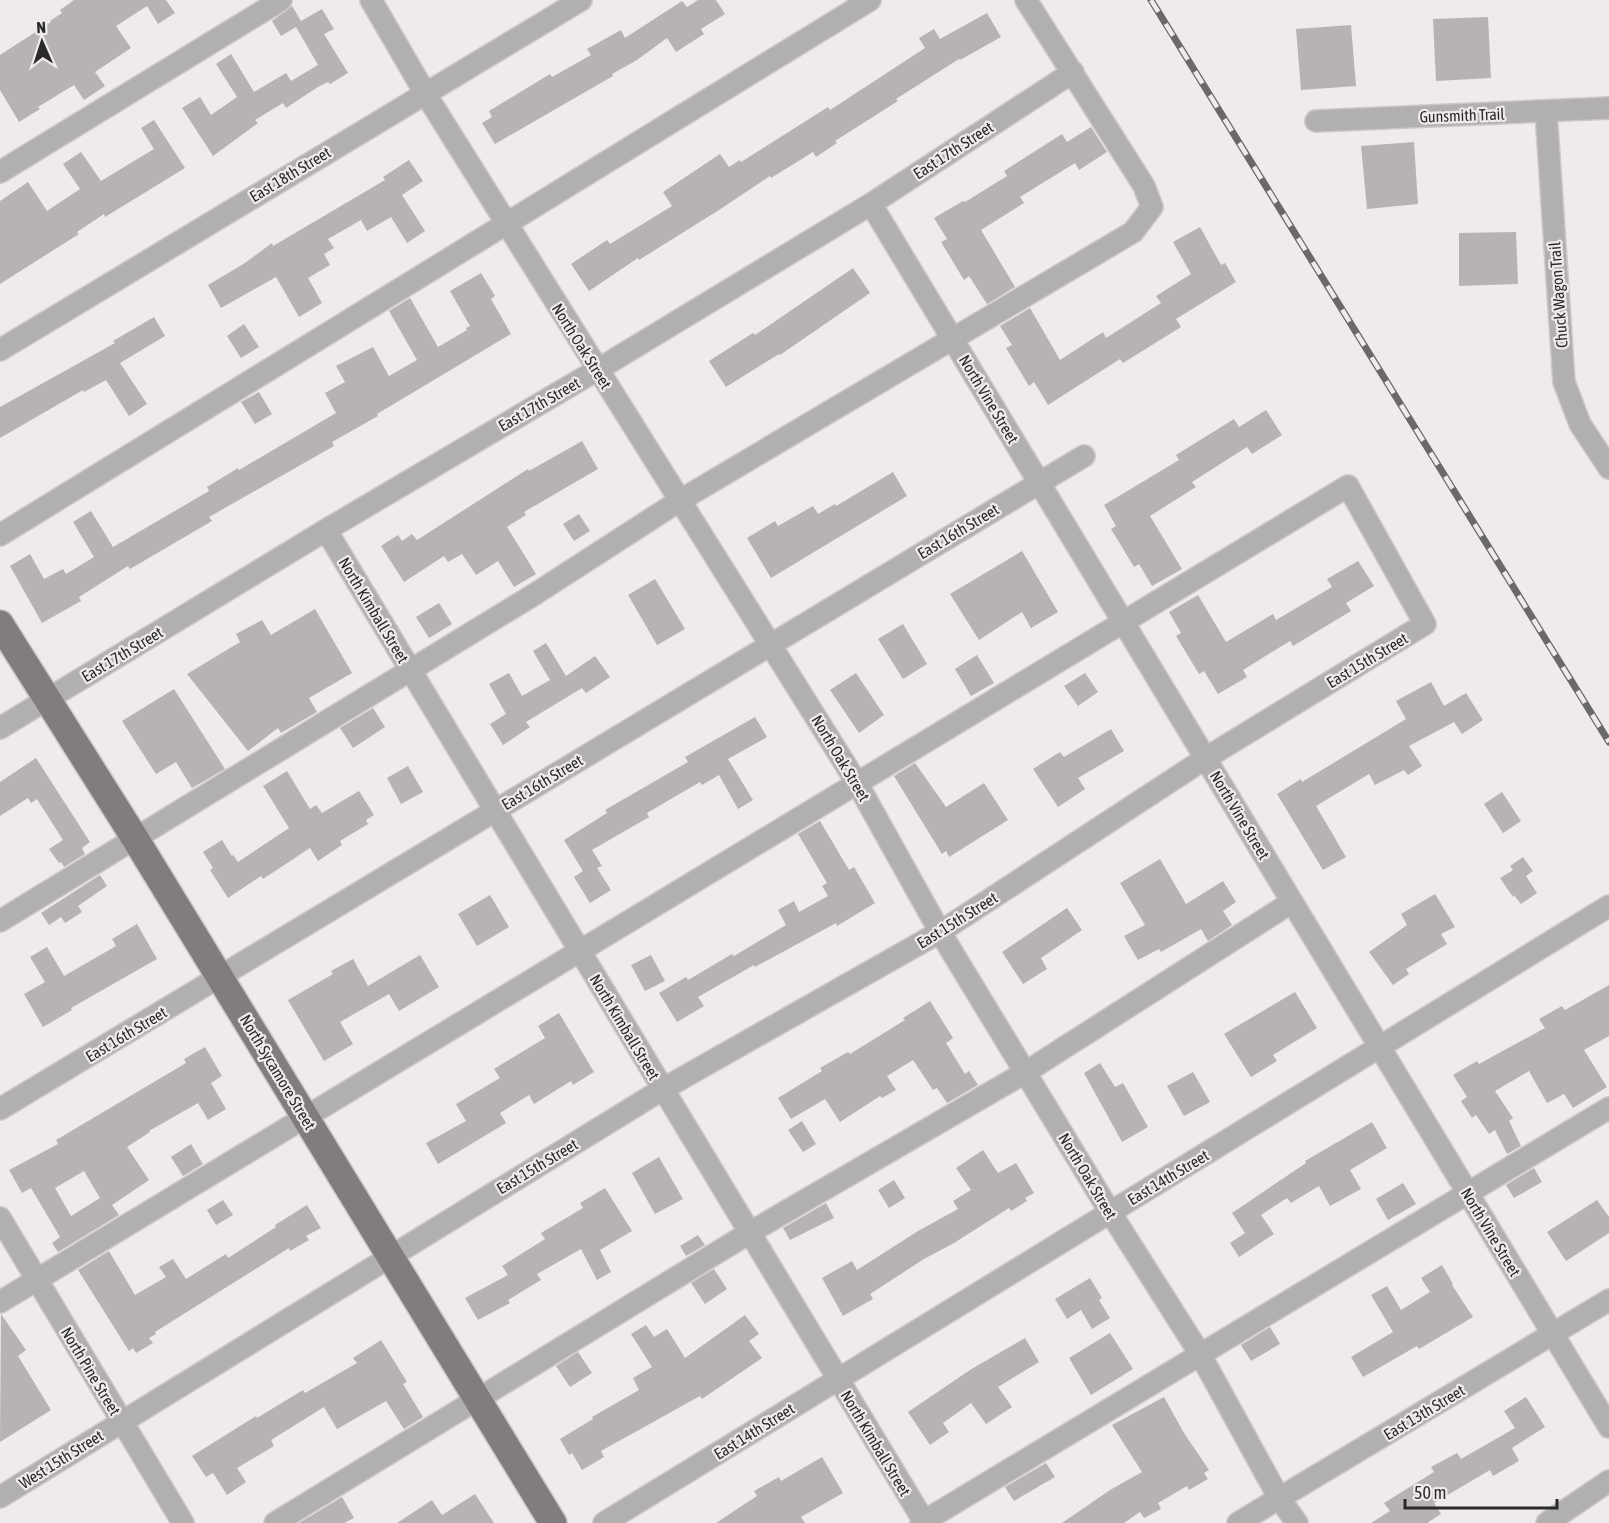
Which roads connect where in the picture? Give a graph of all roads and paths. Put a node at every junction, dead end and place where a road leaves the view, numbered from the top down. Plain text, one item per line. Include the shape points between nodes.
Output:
1 (281, 0) edge
2 (371, 0) edge
3 (581, 0) edge
4 (870, 0) edge
5 (1026, 0) edge
6 (1073, 72) junction
7 (425, 93) junction
8 (1609, 108) edge
9 (1546, 111) junction
10 (1316, 121) dead end
11 (0, 172) edge
12 (872, 204) junction
13 (507, 224) junction
14 (953, 339) junction
15 (0, 350) edge
16 (597, 370) junction
17 (1084, 456) dead end
18 (1609, 468) edge
19 (1039, 482) junction
20 (679, 501) junction
21 (326, 530) junction
22 (0, 535) edge
23 (1124, 622) junction
24 (0, 624) edge
25 (770, 644) junction
26 (411, 670) junction
27 (46, 699) junction
28 (0, 728) edge
29 (1206, 758) junction
30 (857, 783) junction
31 (495, 811) junction
32 (136, 840) junction
33 (1292, 902) junction
34 (1609, 906) edge
35 (0, 921) edge
36 (940, 932) junction
37 (580, 951) junction
38 (220, 977) junction
39 (1380, 1047) junction
40 (1026, 1072) junction
41 (663, 1089) junction
42 (1609, 1108) edge
43 (0, 1109) edge
44 (305, 1117) junction
45 (1468, 1192) junction
46 (1110, 1212) junction
47 (0, 1218) edge
48 (749, 1233) junction
49 (390, 1256) junction
50 (37, 1280) junction
51 (1609, 1300) edge
52 (0, 1302) edge
53 (1553, 1335) junction
54 (1200, 1354) junction
55 (838, 1380) junction
56 (477, 1399) junction
57 (122, 1422) junction
58 (1609, 1427) edge
59 (1609, 1481) edge
60 (0, 1497) edge
61 (1280, 1498) junction
62 (923, 1522) edge
63 (183, 1523) edge
64 (275, 1523) edge
65 (553, 1523) edge
66 (604, 1523) edge
67 (1238, 1523) edge
68 (1297, 1523) edge
69 (1547, 1523) edge

1 - 11 street
2 - 7 street, North Oak Street
3 - 7 street, East 18th Street
4 - 13 street
5 - 6 street
6 - 12 street, East 17th Street
6 - 14 street via 1144,186 1152,207 1133,232
7 - 13 street, North Oak Street
7 - 15 street, East 18th Street
8 - 9 street, Gunsmith Trail
9 - 10 street, Gunsmith Trail
9 - 18 street, Chuck Wagon Trail via 1564,382 1580,424
12 - 14 street, North Vine Street
12 - 16 street, East 17th Street
13 - 16 street, North Oak Street
13 - 22 street
14 - 19 street, North Vine Street
14 - 20 street
16 - 20 street, North Oak Street
16 - 21 street, East 17th Street
17 - 19 street, East 16th Street
19 - 23 street, North Vine Street
19 - 25 street, East 16th Street
20 - 25 street, North Oak Street
20 - 26 street
21 - 26 street, North Kimball Street
21 - 27 street, East 17th Street
23 - 29 street, North Vine Street
23 - 29 street, East 15th Street via 1348,486 1425,624
23 - 30 street
24 - 27 main road, North Sycamore Street
25 - 30 street, North Oak Street
25 - 31 street, East 16th Street
26 - 31 street, North Kimball Street
26 - 32 street
27 - 28 street, East 17th Street
27 - 32 main road, North Sycamore Street
29 - 33 street, North Vine Street
29 - 36 street, East 15th Street
30 - 36 street, North Oak Street
30 - 37 street
31 - 37 street, North Kimball Street
31 - 38 street, East 16th Street
32 - 35 street
32 - 38 main road, North Sycamore Street
33 - 39 street, North Vine Street
33 - 40 street
34 - 39 street, East 14th Street
36 - 40 street, North Oak Street
36 - 41 street, East 15th Street
37 - 41 street, North Kimball Street
37 - 44 street
38 - 43 street, East 16th Street
38 - 44 main road, North Sycamore Street
39 - 45 street, North Vine Street
39 - 46 street, East 14th Street
40 - 46 street, North Oak Street
40 - 48 street
41 - 48 street, North Kimball Street
41 - 49 street, East 15th Street
42 - 45 street
44 - 49 main road, North Sycamore Street
44 - 50 street
45 - 53 street, North Vine Street
45 - 54 street
46 - 54 street, North Oak Street
46 - 55 street, East 14th Street
47 - 50 street, North Pine Street
48 - 55 street, North Kimball Street
48 - 56 street
49 - 56 main road, North Sycamore Street
49 - 57 street, East 15th Street
50 - 52 street
50 - 57 street, North Pine Street
51 - 53 street, East 13th Street
53 - 58 street, North Vine Street
53 - 61 street, East 13th Street
54 - 61 street, North Oak Street
54 - 62 street
55 - 62 street, North Kimball Street
55 - 66 street, East 14th Street
56 - 64 street
56 - 65 main road, North Sycamore Street
57 - 60 street, West 15th Street
57 - 63 street, North Pine Street
59 - 69 street
61 - 67 street, East 13th Street
61 - 68 street, North Oak Street

